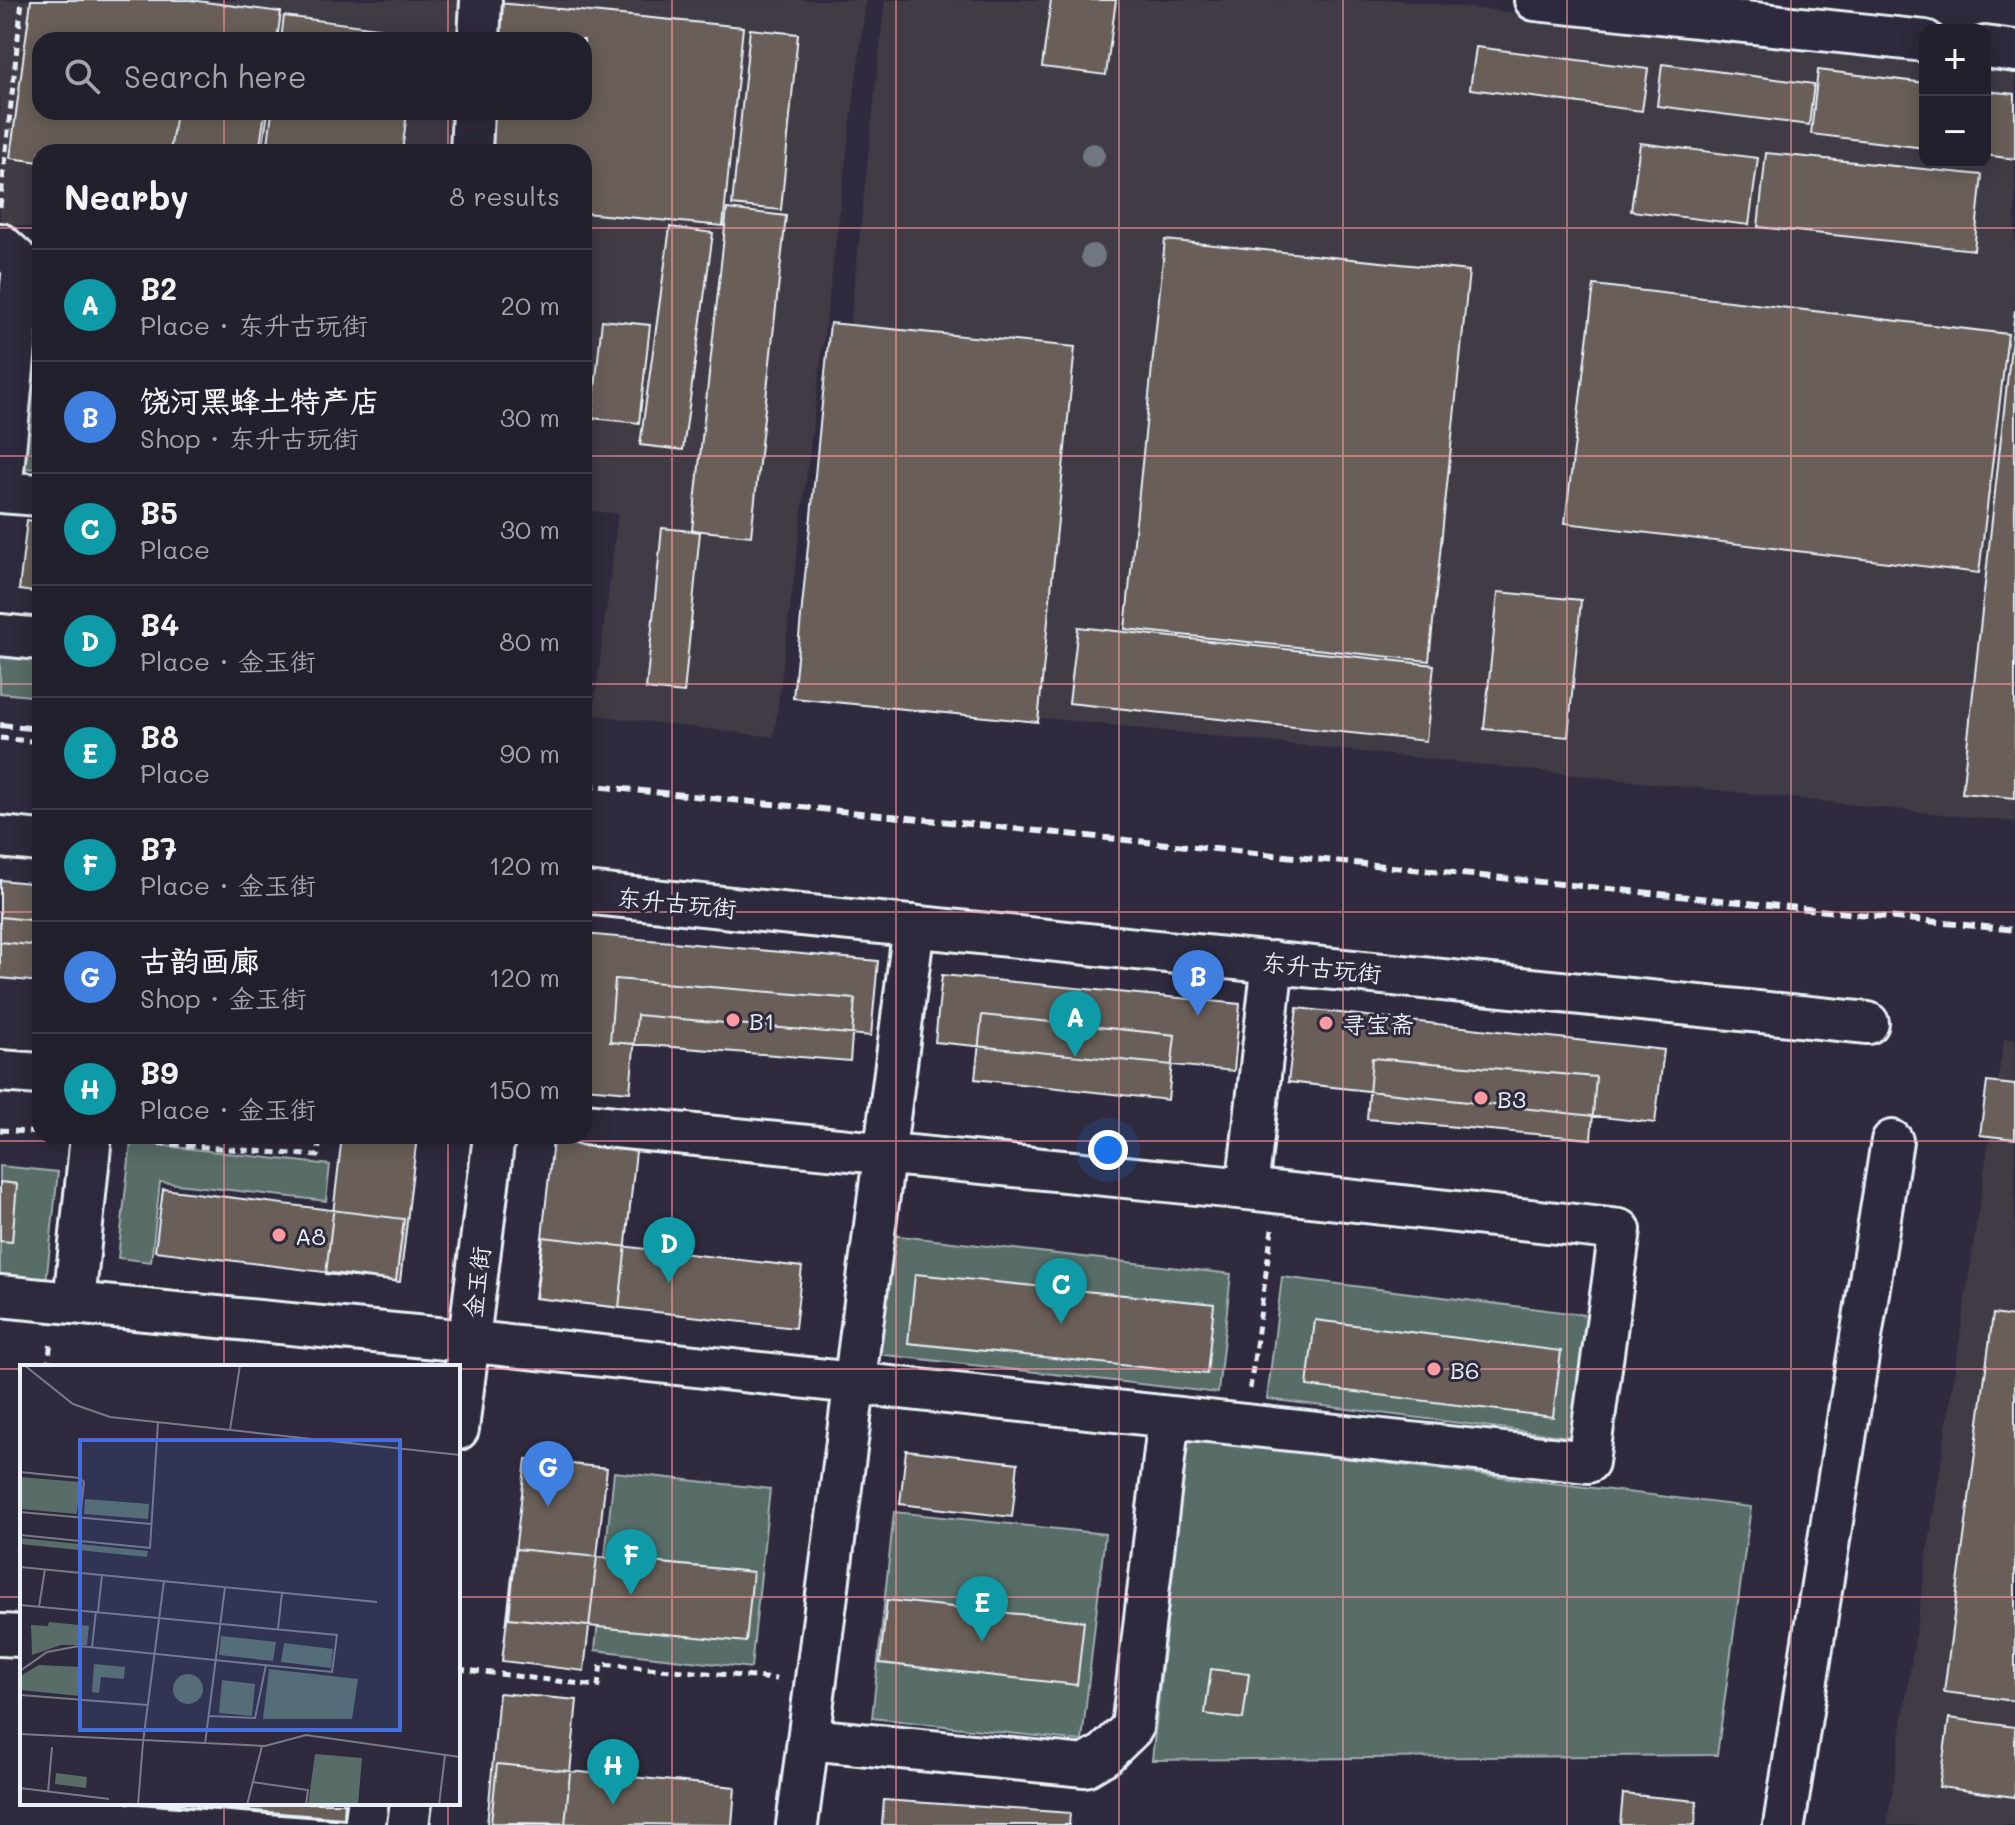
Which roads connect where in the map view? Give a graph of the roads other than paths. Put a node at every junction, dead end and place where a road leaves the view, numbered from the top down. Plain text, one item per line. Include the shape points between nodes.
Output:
1 (481, 0) edge
2 (1535, 0) edge
3 (1647, 6) edge
4 (479, 32) edge
5 (1919, 40) edge
6 (1991, 48) edge
7 (2015, 51) edge
8 (473, 120) edge
9 (471, 144) edge
10 (0, 244) edge
11 (27, 347) edge
12 (0, 492) edge
13 (32, 494) edge
14 (0, 635) edge
15 (32, 638) edge
16 (0, 837) edge
17 (32, 840) edge
18 (592, 894) edge
19 (914, 926) junction
20 (1273, 962) junction
21 (1868, 1023) dead end
22 (0, 1071) edge
23 (32, 1073) edge
24 (592, 1125) edge
25 (1892, 1141) dead end
26 (90, 1144) edge
27 (493, 1144) edge
28 (885, 1153) junction
29 (1262, 1191) junction
30 (0, 1296) edge
31 (63, 1319) junction
32 (469, 1342) junction
33 (855, 1383) junction
34 (460, 1413) edge
35 (1169, 1417) junction
36 (0, 1635) edge
37 (20, 1636) edge
38 (808, 1739) junction
39 (411, 1805) edge
40 (408, 1825) edge
41 (797, 1825) edge
42 (1784, 1825) edge

1 - 4 street
2 - 3 street
3 - 5 street
6 - 7 street
8 - 9 street
10 - 11 street via 23,265
11 - 12 street
12 - 13 street
14 - 15 street
16 - 17 street
18 - 19 street, 东升古玩街
19 - 20 street, 东升古玩街
19 - 28 street
20 - 21 street, 东升古玩街
20 - 29 street
22 - 23 street
24 - 28 street
25 - 42 street
26 - 31 street
27 - 32 street, 金玉街
28 - 29 street
28 - 33 street
29 - 35 street via 1620,1230 1588,1462
30 - 31 street
31 - 32 street
32 - 33 street
32 - 34 street, 金玉街
33 - 35 street
33 - 38 street
35 - 38 street via 1132,1728 1105,1754 1085,1766
36 - 37 street
38 - 41 street
39 - 40 street

